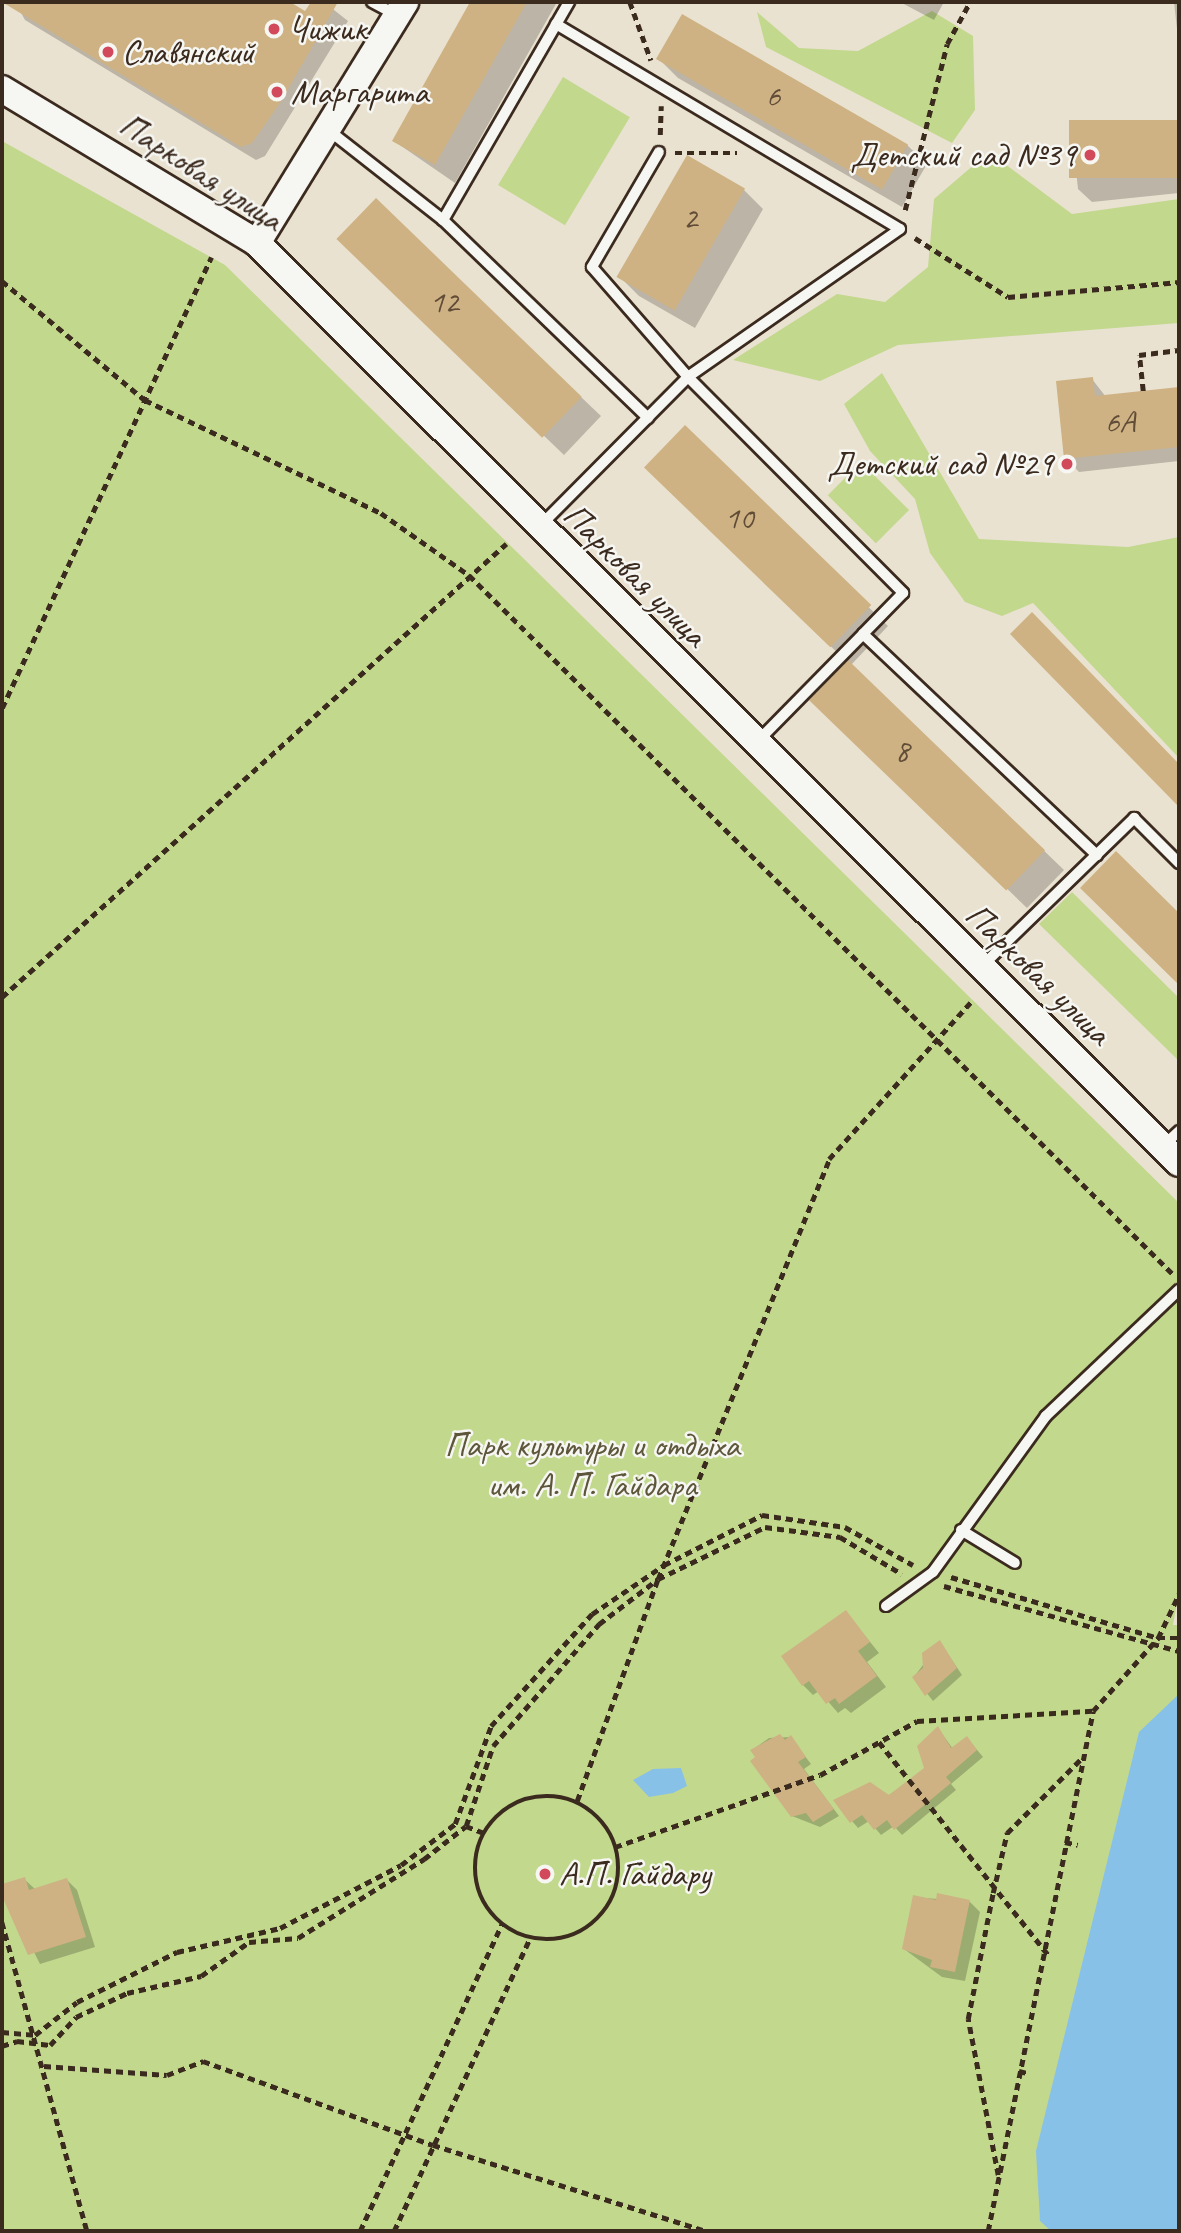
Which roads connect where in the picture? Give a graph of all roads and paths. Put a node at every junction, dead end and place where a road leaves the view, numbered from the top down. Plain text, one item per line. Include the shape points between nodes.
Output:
1 (372, 2) edge
2 (569, 2) edge
3 (970, 2) edge
4 (400, 9) edge
5 (556, 23) junction
6 (2, 89) edge
7 (326, 128) junction
8 (659, 152) joint
9 (773, 153) junction
10 (443, 220) junction
11 (900, 229) junction
12 (257, 243) junction
13 (211, 257) dead end
14 (2, 281) edge
15 (1179, 282) edge
16 (1179, 350) edge
17 (688, 377) junction
18 (1143, 391) dead end
19 (145, 400) junction
20 (648, 418) junction
21 (538, 528) junction
22 (506, 544) dead end
23 (469, 576) junction
24 (863, 634) junction
25 (2, 708) edge
26 (755, 743) junction
27 (1097, 855) junction
28 (1179, 863) edge
29 (981, 967) junction
30 (2, 997) edge
31 (971, 1002) dead end
32 (940, 1037) junction
33 (1174, 1147) edge
34 (1179, 1281) edge
35 (1179, 1290) edge
36 (961, 1530) junction
37 (1015, 1563) dead end
38 (664, 1565) junction
39 (933, 1572) junction
40 (658, 1579) junction
41 (920, 1579) junction
42 (1179, 1594) edge
43 (886, 1606) dead end
44 (1157, 1638) junction
45 (1179, 1638) edge
46 (1150, 1646) junction
47 (1179, 1651) edge
48 (1093, 1711) junction
49 (879, 1742) junction
50 (1084, 1756) junction
51 (577, 1801) junction
52 (466, 1826) junction
53 (484, 1833) junction
54 (1065, 1842) junction
55 (1078, 1845) dead end
56 (615, 1847) junction
57 (993, 1893) junction
58 (2, 1923) edge
59 (502, 1924) junction
60 (530, 1938) junction
61 (1041, 1951) junction
62 (1050, 1957) dead end
63 (2, 2032) edge
64 (35, 2035) junction
65 (2, 2046) edge
66 (39, 2048) junction
67 (44, 2066) junction
68 (1019, 2071) junction
69 (1027, 2073) dead end
70 (404, 2133) junction
71 (433, 2145) junction
72 (999, 2179) junction
73 (87, 2231) edge
74 (360, 2231) edge
75 (394, 2231) edge
76 (705, 2231) edge
77 (988, 2231) edge

1 - 4 lane
2 - 5 lane
3 - 11 path via 947,44
4 - 7 street
5 - 9 lane
5 - 10 lane
6 - 12 street, Парковая улица
7 - 10 lane
7 - 12 street
8 - 9 path
8 - 17 lane via 592,267
9 - 11 lane
10 - 20 lane
11 - 15 path via 1009,297
11 - 17 lane
12 - 21 street, Парковая улица
13 - 19 path
14 - 19 path
16 - 18 path via 1139,355
17 - 20 lane
17 - 24 lane via 902,593
19 - 23 path via 381,513
19 - 25 path
20 - 21 lane
21 - 26 street, Парковая улица
22 - 23 path
23 - 30 path
23 - 32 path
24 - 26 lane
24 - 27 lane
26 - 29 street, Парковая улица
27 - 28 lane via 1134,818
27 - 29 lane
29 - 33 street, Парковая улица
31 - 32 path
32 - 34 path
32 - 38 path via 829,1159
35 - 36 lane via 1046,1416
36 - 37 lane
36 - 39 lane
38 - 39 path via 762,1515 845,1527
38 - 40 path
38 - 64 path via 592,1614 491,1726 455,1824 401,1865 280,1928 177,1952 76,2002
39 - 41 lane
39 - 44 path
40 - 41 path via 765,1527 840,1537
40 - 51 path
40 - 52 path via 599,1624 493,1746
41 - 43 lane
41 - 46 path
42 - 44 path
44 - 45 path
44 - 46 path
46 - 47 path
46 - 48 path
48 - 49 path via 917,1721
48 - 50 path
49 - 56 path via 820,1775
49 - 57 path
50 - 54 path
50 - 57 path via 1007,1833
51 - 53 path via 526,1798 505,1808
51 - 56 path via 594,1813
52 - 53 path
52 - 66 path via 298,1938 249,1942 201,1976 127,1993 76,2017 62,2039
53 - 59 path via 474,1871 479,1894
54 - 55 path
54 - 61 path
56 - 60 path via 619,1878 597,1920 555,1940
57 - 61 path
57 - 72 path via 968,2019
58 - 64 path
59 - 60 path
59 - 70 path
60 - 71 path
61 - 62 path
61 - 68 path
63 - 64 path
64 - 66 path
65 - 66 path via 17,2041
66 - 67 path
67 - 70 path via 167,2075 203,2061
67 - 73 path
68 - 69 path
68 - 72 path
70 - 71 path
70 - 74 path
71 - 75 path
71 - 76 path
72 - 77 path

